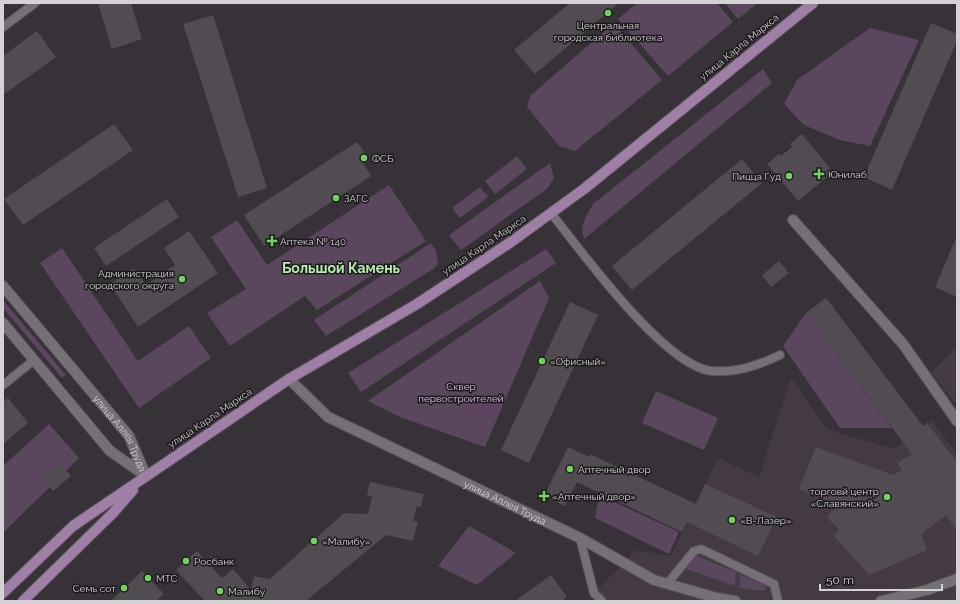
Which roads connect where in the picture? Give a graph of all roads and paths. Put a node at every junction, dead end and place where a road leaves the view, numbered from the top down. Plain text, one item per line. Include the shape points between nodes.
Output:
1 (35, 3) edge
2 (813, 3) edge
3 (3, 27) edge
4 (552, 213) junction
5 (793, 220) dead end
6 (3, 286) edge
7 (3, 323) edge
8 (780, 355) dead end
9 (34, 360) junction
10 (289, 379) junction
11 (3, 385) edge
12 (957, 421) edge
13 (146, 476) junction
14 (580, 538) junction
15 (957, 579) edge
16 (667, 584) junction
17 (3, 593) edge
18 (23, 601) edge
19 (602, 601) edge
20 (735, 601) edge
21 (778, 601) edge
22 (881, 601) edge

1 - 3 lane
2 - 4 main road, улица Карла Маркса
4 - 8 lane via 599,275 677,356 690,364 713,371 754,367
4 - 10 main road, улица Карла Маркса via 417,304
5 - 12 street via 903,344
6 - 13 street, улица Аллея Труда via 129,436
7 - 9 street, улица Аллея Труда
9 - 11 lane
9 - 13 street, улица Аллея Труда via 110,451
10 - 13 main road, улица Карла Маркса
10 - 14 street, улица Аллея Труда via 328,417
13 - 17 main road, улица Карла Маркса via 73,526
13 - 18 main road, улица Карла Маркса via 113,513
14 - 16 street, улица Аллея Труда via 654,580
14 - 19 lane via 594,593
15 - 22 street via 927,590
16 - 20 street, улица Аллея Труда
16 - 21 lane via 694,551 701,549 774,584

